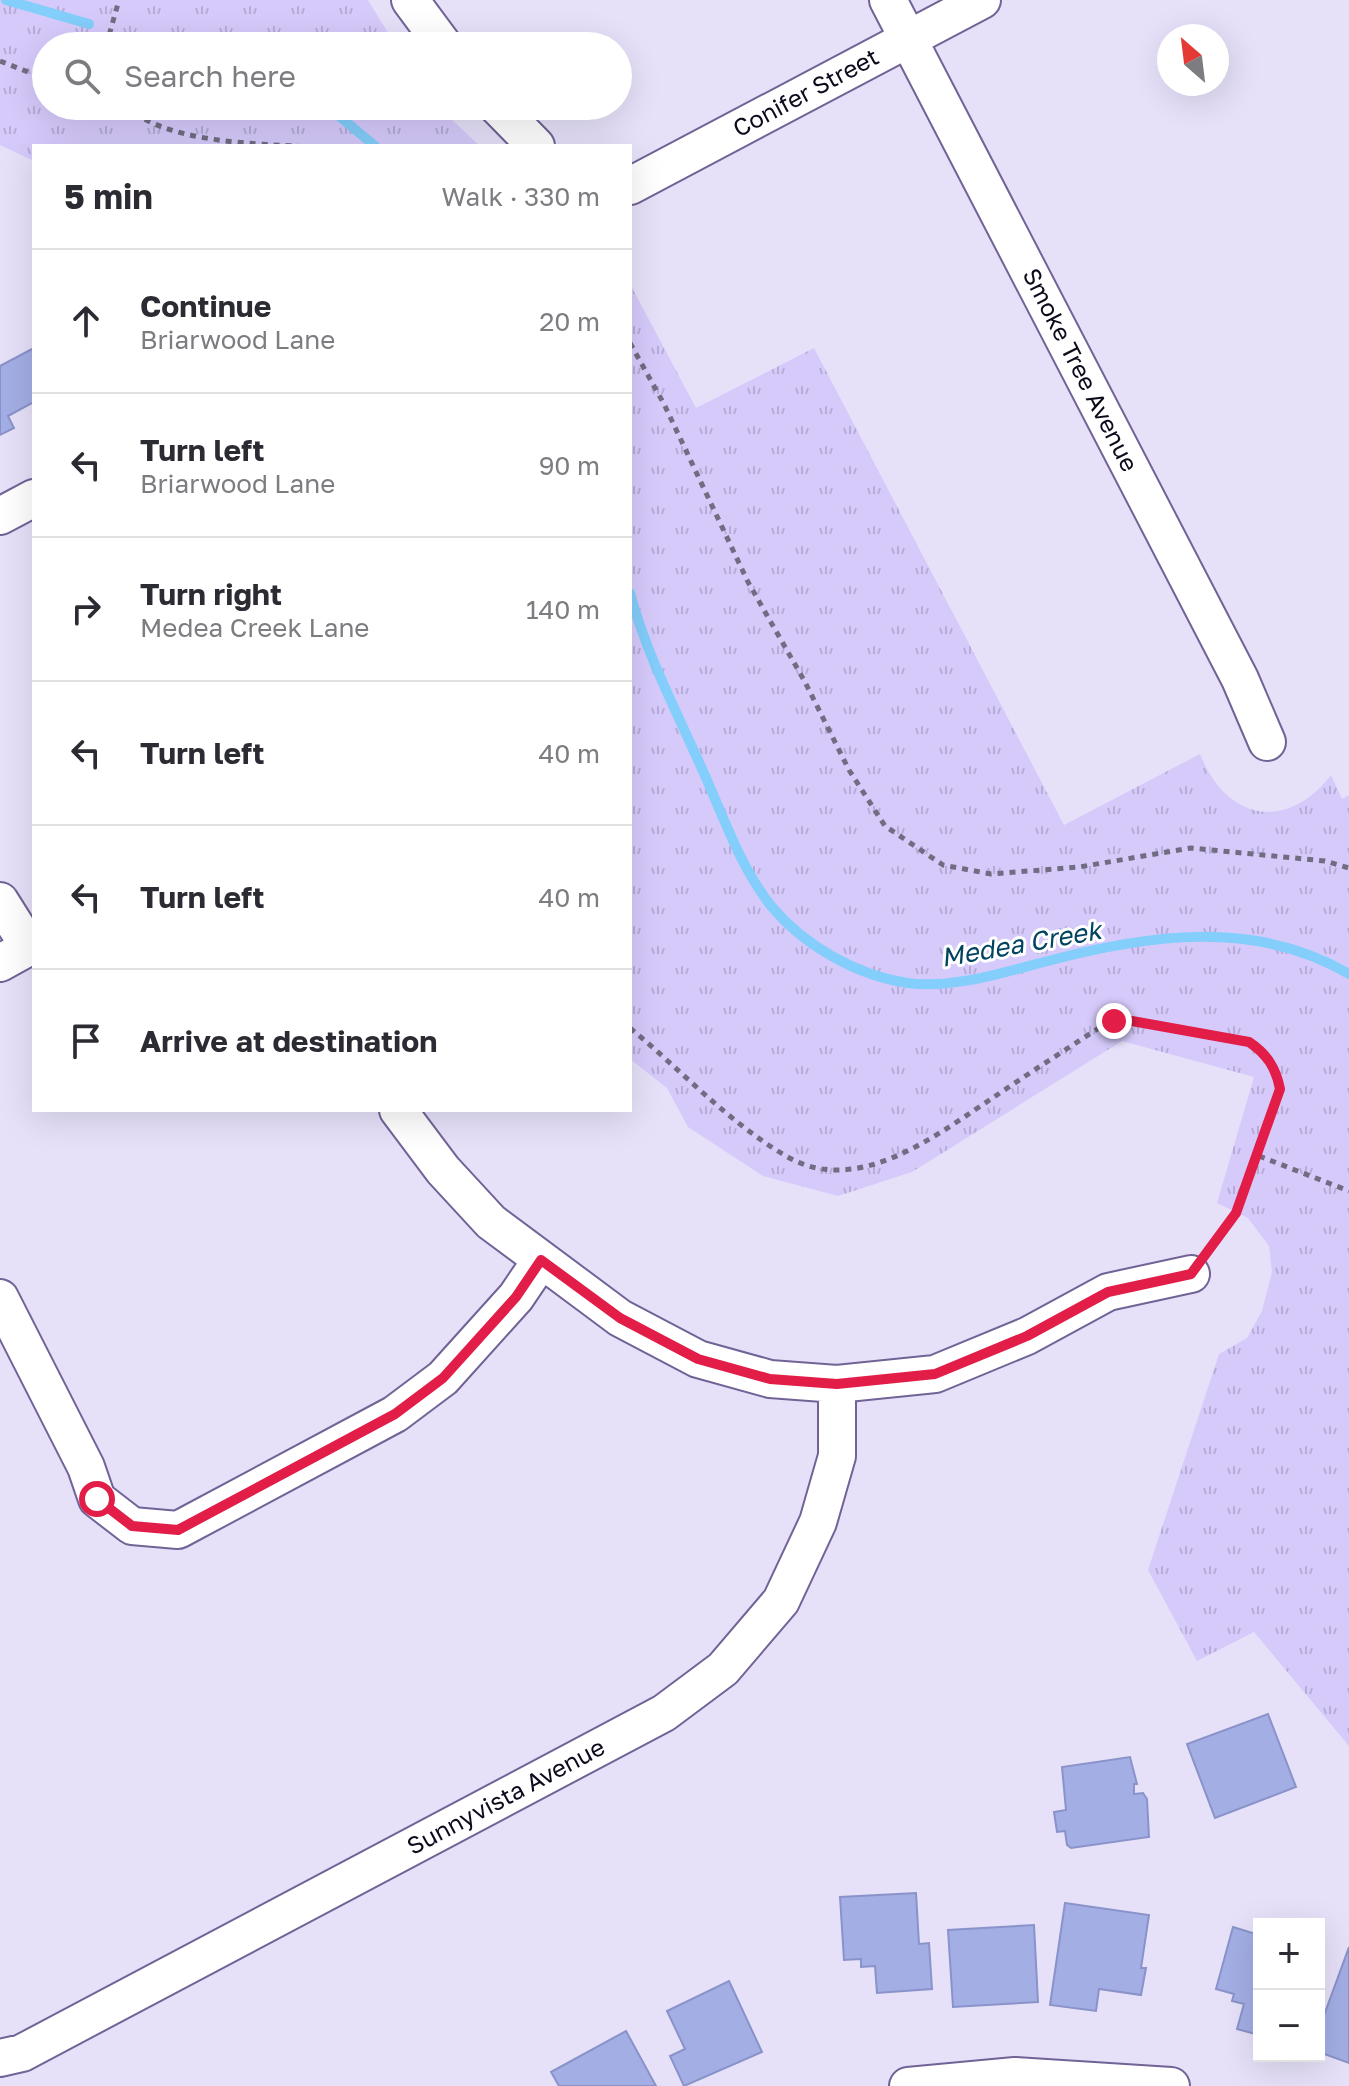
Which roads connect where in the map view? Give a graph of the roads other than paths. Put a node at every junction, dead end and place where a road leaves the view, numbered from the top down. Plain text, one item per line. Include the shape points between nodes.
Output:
1 (410, 0) edge
2 (888, 0) edge
3 (982, 0) edge
4 (434, 32) edge
5 (908, 39) junction
6 (511, 120) edge
7 (534, 144) edge
8 (632, 185) edge
9 (32, 499) edge
10 (0, 516) edge
11 (1267, 742) dead end
12 (0, 901) edge
13 (21, 952) edge
14 (400, 1112) edge
15 (541, 1260) junction
16 (1191, 1274) road end
17 (0, 1298) edge
18 (837, 1384) junction
19 (0, 2058) edge
20 (1015, 2081) edge
21 (908, 2086) edge
22 (1171, 2086) edge

1 - 4 street
2 - 5 street, Smoke Tree Avenue
3 - 5 street, Conifer Street
5 - 8 street, Conifer Street
5 - 11 street, Smoke Tree Avenue via 1240,679
6 - 7 street
9 - 10 street
12 - 13 street
14 - 15 street via 491,1222
15 - 17 street via 516,1297 443,1378 395,1414 178,1530 132,1526 97,1499 86,1467
15 - 18 street via 620,1318 698,1359 770,1379
16 - 18 street via 1108,1292 1027,1336 935,1374
18 - 19 street, Sunnyvista Avenue via 837,1456 818,1522 781,1601 723,1669 664,1713 22,2053
20 - 21 street
20 - 22 street

